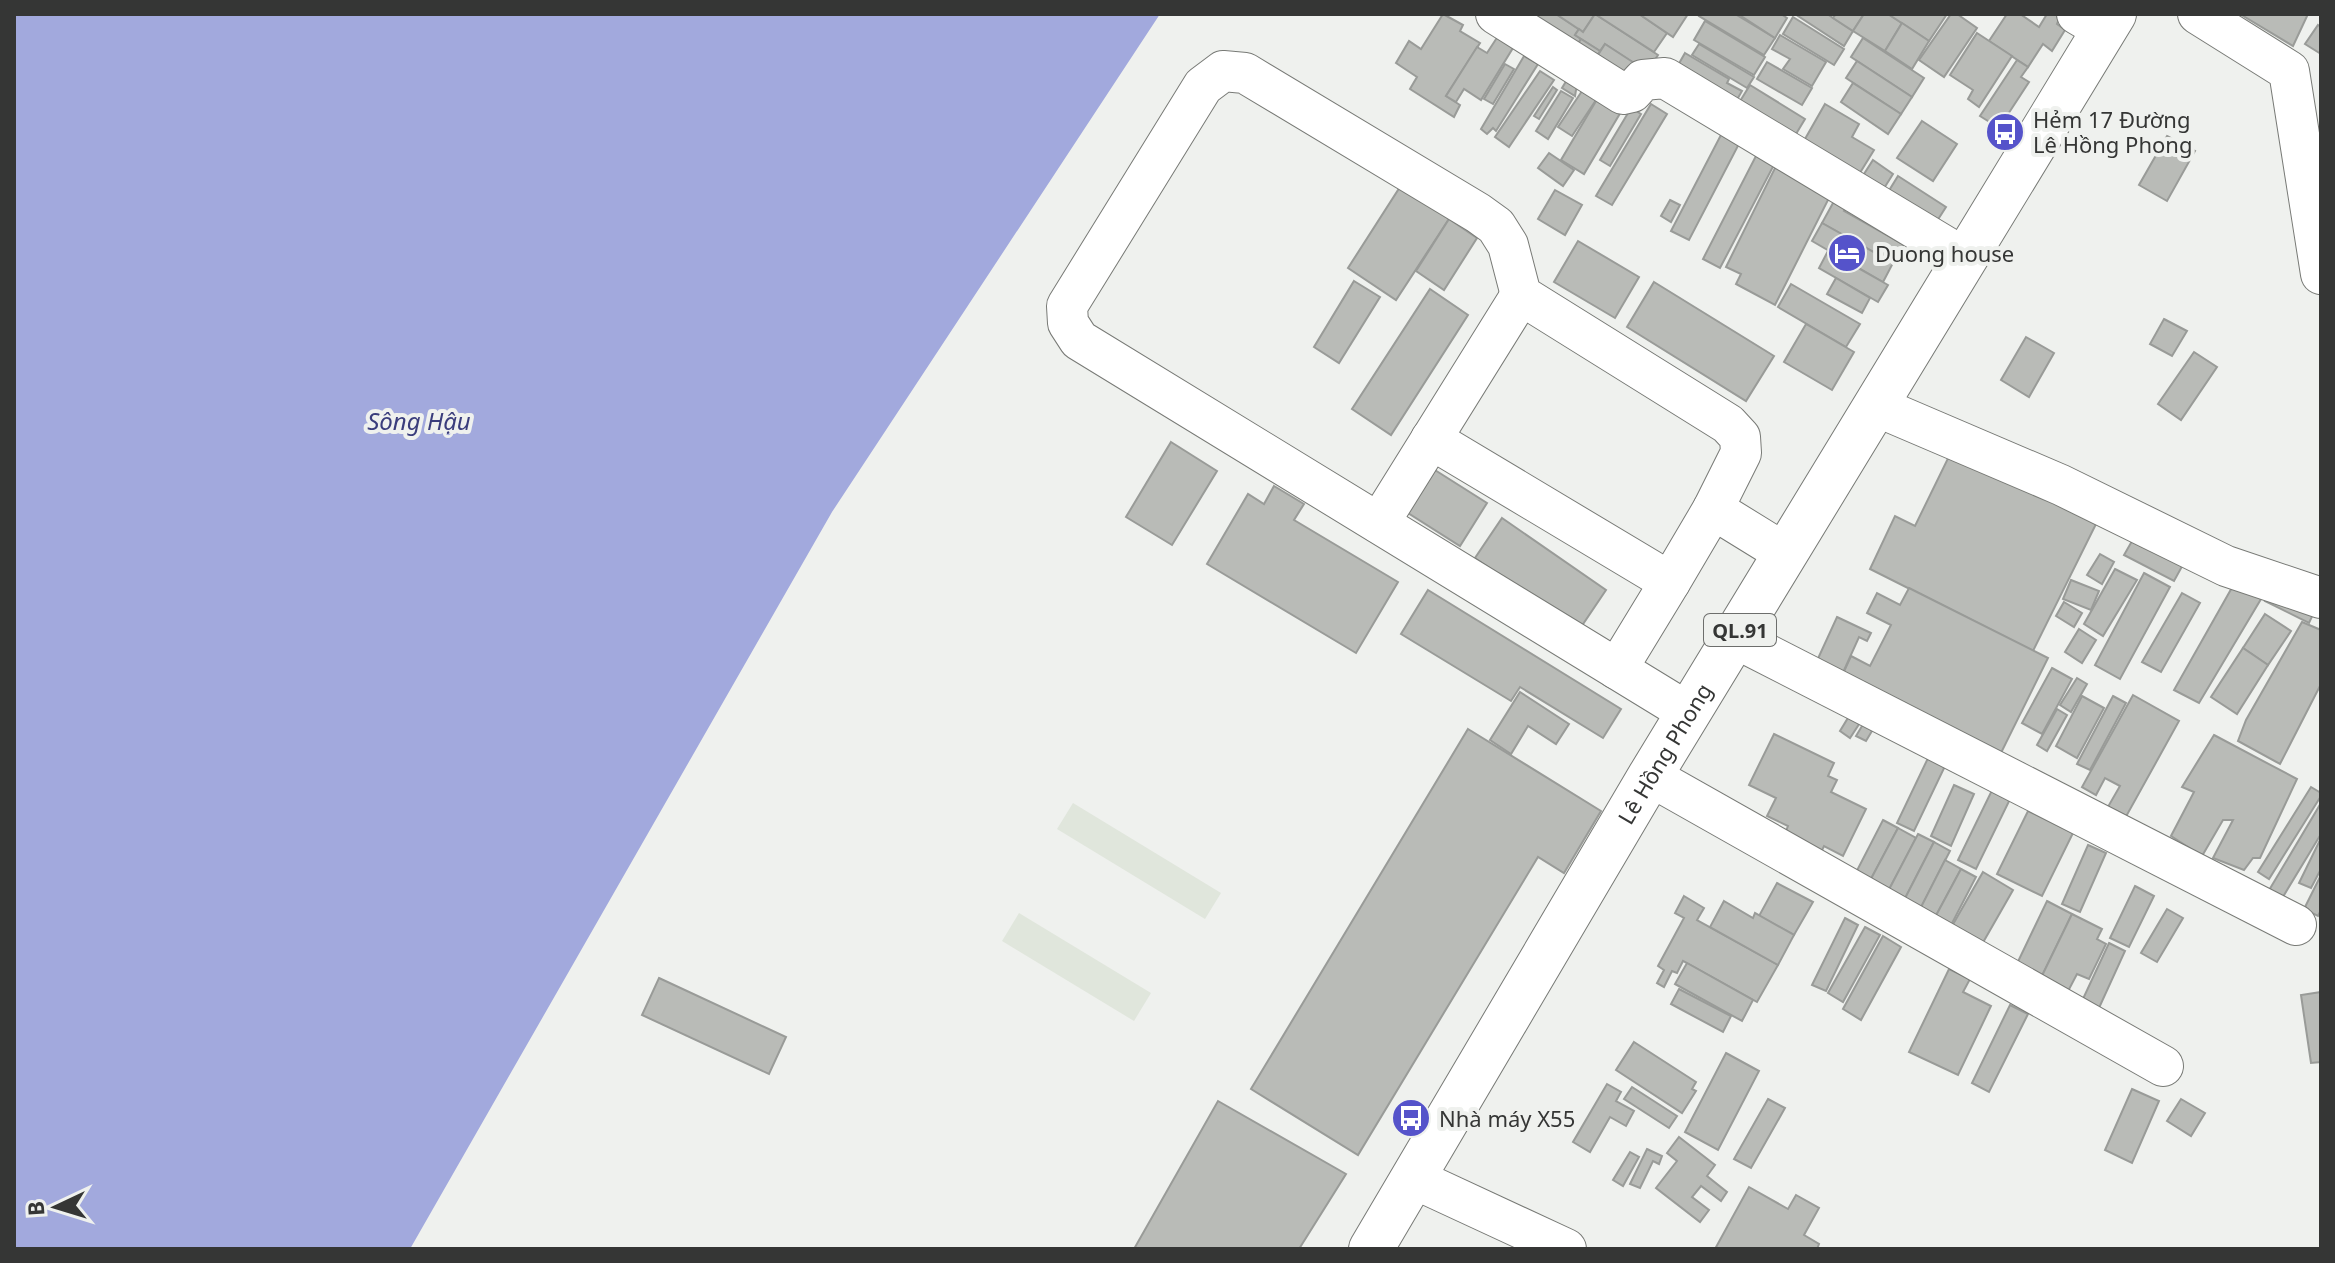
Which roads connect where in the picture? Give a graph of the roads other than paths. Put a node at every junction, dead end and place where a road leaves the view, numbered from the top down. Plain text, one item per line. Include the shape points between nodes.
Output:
1 (1496, 14) edge
2 (2198, 14) edge
3 (2098, 19) edge
4 (2289, 71) junction
5 (2321, 93) edge
6 (1966, 259) junction
7 (2321, 274) edge
8 (1521, 295) junction
9 (1876, 406) junction
10 (1431, 439) junction
11 (1713, 509) junction
12 (1379, 523) junction
13 (1786, 554) junction
14 (1670, 582) junction
15 (2321, 598) edge
16 (1735, 638) junction
17 (1617, 669) junction
18 (1689, 713) junction
19 (1650, 776) junction
20 (2296, 925) dead end
21 (2163, 1066) dead end
22 (1413, 1178) junction
23 (1371, 1249) edge
24 (1566, 1249) edge

1 - 6 street via 1623,94 1643,80 1665,78
2 - 4 street
3 - 6 highway, Lê Hồng Phong / QL.91
4 - 5 street
4 - 7 street
6 - 9 highway, Lê Hồng Phong / QL.91
8 - 10 street
8 - 11 street via 1728,424 1740,437 1741,453
8 - 12 street via 1508,245 1496,226 1478,213 1245,73 1223,71 1203,86 1067,306 1068,323 1079,340
9 - 13 highway, Lê Hồng Phong / QL.91
9 - 15 street via 2061,485 2226,566
10 - 12 street
10 - 14 street
11 - 13 street
11 - 14 street
12 - 17 street
13 - 16 highway, Lê Hồng Phong / QL.91
14 - 17 street
16 - 18 highway, Lê Hồng Phong / QL.91
16 - 20 street
17 - 18 street
18 - 19 highway, Lê Hồng Phong / QL.91
19 - 21 street
19 - 22 highway, Lê Hồng Phong / QL.91
22 - 23 highway, Lê Hồng Phong / QL.91
22 - 24 street

